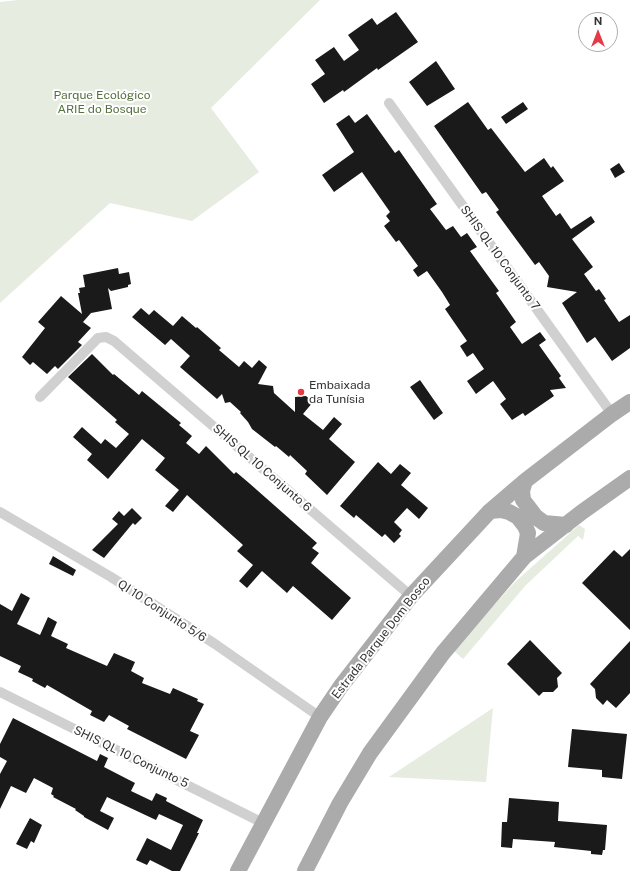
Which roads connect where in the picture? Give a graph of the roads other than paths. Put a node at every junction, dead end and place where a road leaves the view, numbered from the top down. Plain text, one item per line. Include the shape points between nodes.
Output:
1 (389, 103) dead end
2 (40, 397) dead end
3 (630, 402) edge
4 (612, 414) junction
5 (630, 478) edge
6 (525, 481) junction
7 (490, 511) junction
8 (0, 512) edge
9 (566, 525) junction
10 (524, 557) junction
11 (411, 596) junction
12 (0, 692) edge
13 (320, 717) junction
14 (263, 823) junction
15 (238, 871) edge
16 (305, 871) edge

1 - 4 street, SHIS QL 10 Conjunto 7
2 - 11 street, SHIS QL 10 Conjunto 6 via 98,338 106,337 114,341
3 - 4 main road, Estrada Parque Dom Bosco
4 - 6 main road, Estrada Parque Dom Bosco
5 - 9 main road
6 - 7 main road, Estrada Parque Dom Bosco
6 - 9 main road via 523,500 536,517 544,523
7 - 10 main road via 509,512 525,526 528,533
7 - 11 main road, Estrada Parque Dom Bosco
8 - 13 street, QI 10 Conjunto 5/6 via 111,577 215,644
9 - 10 main road
10 - 16 main road via 443,653 370,752
11 - 13 main road, Estrada Parque Dom Bosco
12 - 14 street, SHIS QL 10 Conjunto 5
13 - 14 main road, Estrada Parque Dom Bosco
14 - 15 main road, Estrada Parque Dom Bosco

